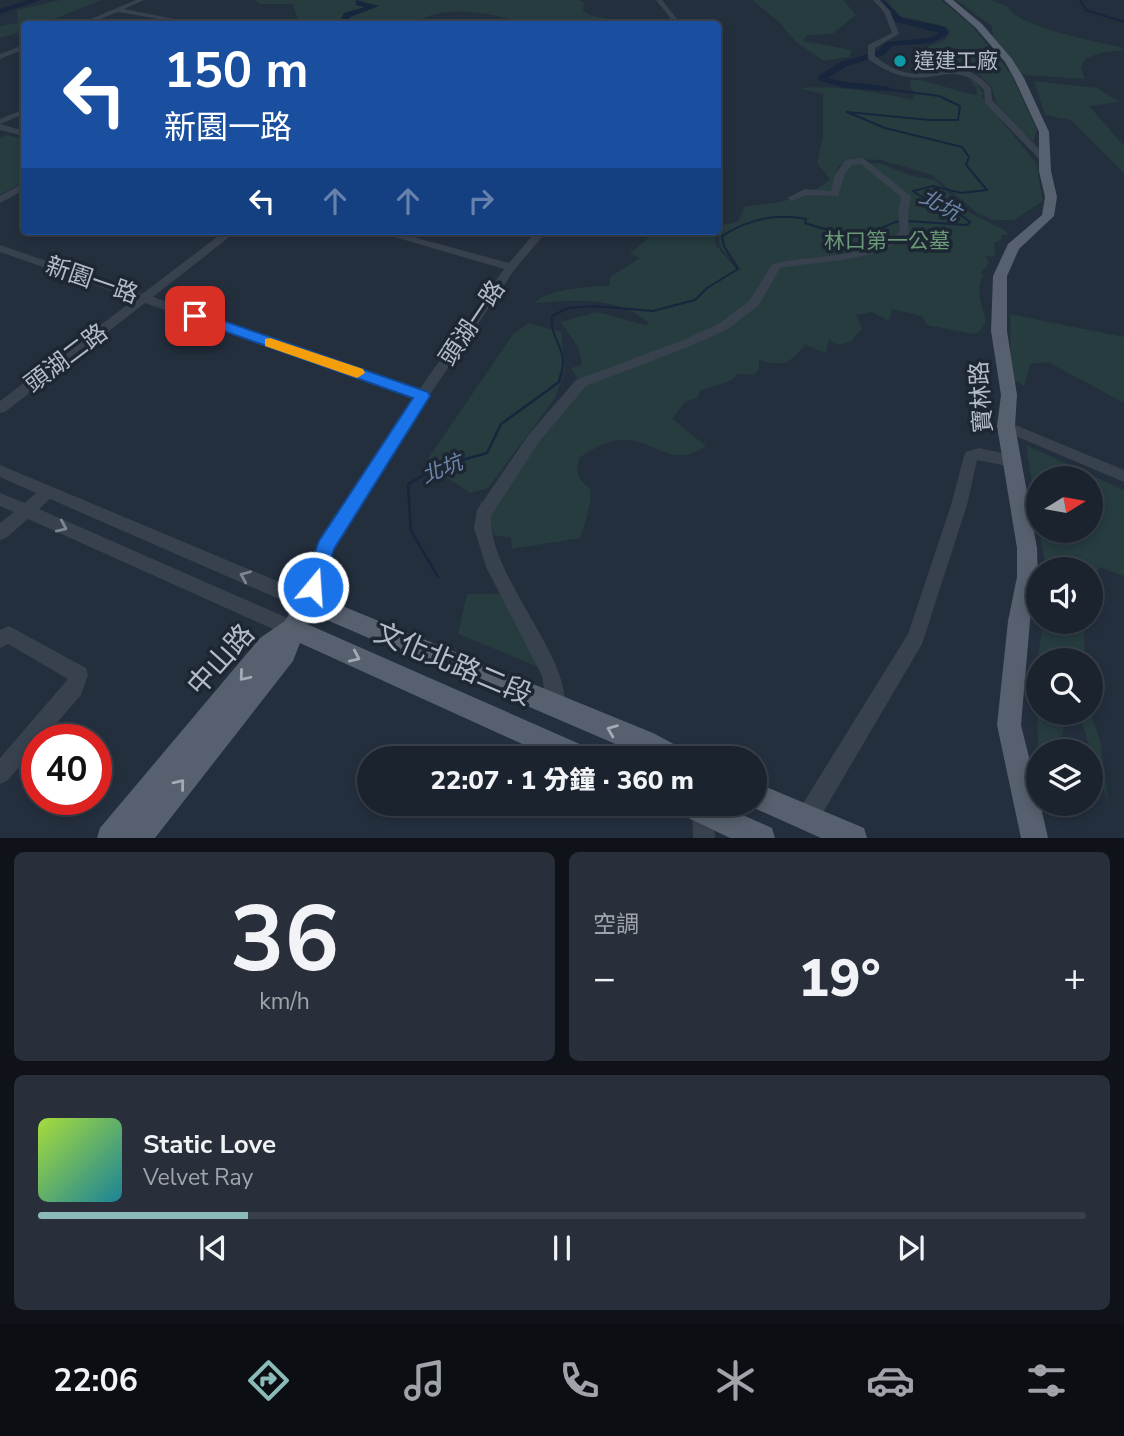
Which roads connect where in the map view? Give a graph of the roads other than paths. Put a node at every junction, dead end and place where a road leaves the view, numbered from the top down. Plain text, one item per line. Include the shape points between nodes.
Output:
1 (141, 0) edge
2 (659, 0) edge
3 (876, 0) edge
4 (948, 0) edge
5 (118, 10) junction
6 (90, 21) edge
7 (180, 21) edge
8 (676, 21) edge
9 (21, 48) edge
10 (0, 57) edge
11 (21, 113) edge
12 (0, 125) edge
13 (21, 133) edge
14 (1044, 159) junction
15 (21, 188) edge
16 (792, 198) dead end
17 (0, 200) edge
18 (227, 235) edge
19 (394, 235) edge
20 (539, 235) edge
21 (0, 248) edge
22 (511, 267) junction
23 (144, 298) junction
24 (422, 396) junction
25 (0, 408) edge
26 (1006, 426) junction
27 (1012, 461) junction
28 (0, 471) edge
29 (1124, 477) edge
30 (47, 493) junction
31 (0, 499) edge
32 (26, 511) junction
33 (0, 533) edge
34 (300, 599) junction
35 (293, 629) junction
36 (0, 639) edge
37 (555, 707) junction
38 (555, 746) edge
39 (650, 746) edge
40 (0, 774) edge
41 (767, 801) edge
42 (704, 816) edge
43 (807, 818) junction
44 (110, 838) edge
45 (137, 838) edge
46 (762, 838) edge
47 (854, 838) edge
48 (1035, 838) edge

1 - 5 street
2 - 8 street
3 - 14 street via 887,10 896,34 871,47 871,57 892,71 909,75 950,70 971,73 988,90 988,101
4 - 14 main road, 寶林路 via 979,26 1009,61 1044,132
5 - 6 street
5 - 7 street
9 - 10 street
11 - 12 street
12 - 13 street
14 - 26 main road, 寶林路 via 1051,197 1048,215 1013,247 1000,276 999,331 1009,395
15 - 17 street
16 - 37 street via 805,192 835,194 849,162 863,161 906,196 905,232 898,241 776,266 755,302 724,326 581,383 534,438 483,515 482,528 494,567 551,674
18 - 23 street, 頭湖二路
19 - 22 street
20 - 22 street, 頭湖一路
21 - 23 street, 新園一路
22 - 24 street, 頭湖一路
23 - 24 street, 新園一路
23 - 25 street, 頭湖二路
24 - 34 street, 頭湖一路 via 325,547
26 - 27 main road, 寶林路
26 - 29 street
27 - 43 street via 971,456 916,638
27 - 48 main road, 寶林路 via 1028,577 1009,725
28 - 30 street, 文化北路二段
30 - 32 street
34 -> 30 street, 文化北路二段
31 - 32 street, 文化北路二段
32 - 33 street
32 -> 35 street, 文化北路二段
34 - 35 main road
34 - 37 main road, 文化北路二段
35 -> 38 main road, 文化北路二段
35 -> 44 main road, 中山路 via 268,646
45 -> 35 main road, 中山路 via 285,653
36 - 40 street via 9,635 79,675 74,688
39 -> 37 main road, 文化北路二段
41 - 43 main road
42 - 46 main road
43 - 47 main road

